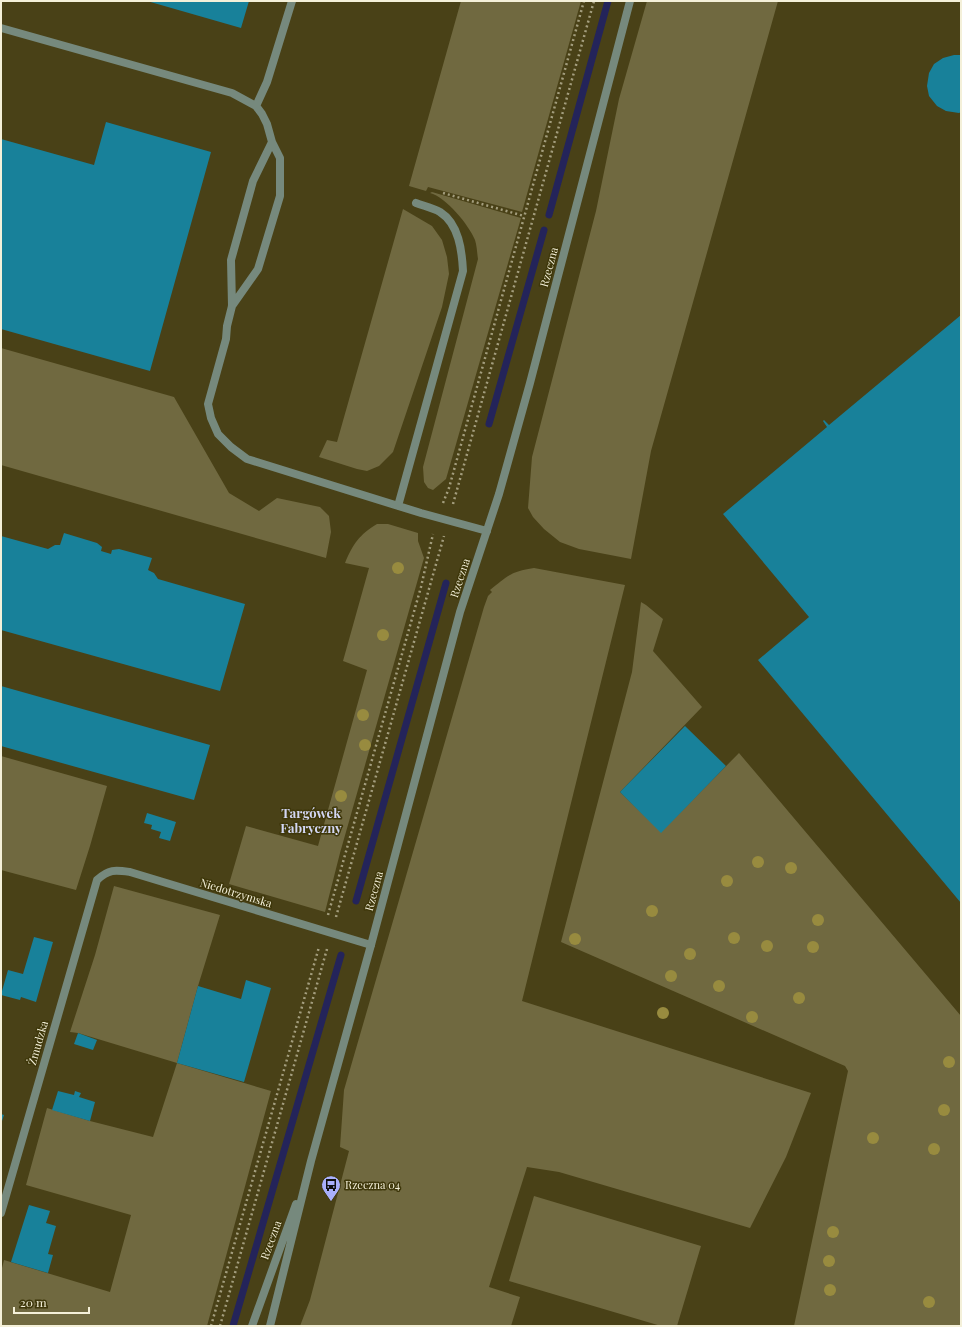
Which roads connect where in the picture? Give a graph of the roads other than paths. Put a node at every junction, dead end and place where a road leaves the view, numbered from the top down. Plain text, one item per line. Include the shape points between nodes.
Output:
1 (292, 1) edge
2 (630, 1) edge
3 (1, 28) edge
4 (256, 106) junction
5 (272, 142) junction
6 (416, 203) road end
7 (232, 306) junction
8 (398, 506) junction
9 (487, 531) junction
10 (97, 880) joint
11 (371, 945) junction
12 (311, 1161) junction
13 (1, 1213) edge
14 (252, 1326) edge
15 (270, 1326) edge

1 - 4 street via 267,82
2 - 9 street, Rzeczna via 530,383
3 - 4 street via 232,93
4 - 5 street via 267,124
5 - 7 street via 253,181 231,260
5 - 7 street via 280,158 280,196 258,269
6 - 8 street via 440,212 452,224 463,256 464,271
7 - 8 street via 226,339 208,404 218,434 247,459
8 - 9 street
9 - 11 street, Rzeczna via 460,612
10 - 11 street, Niedotrzymska via 110,871 130,872
10 - 13 street, Żmudzka
11 - 12 street, Rzeczna
12 - 14 street, Rzeczna
12 - 15 street, Rzeczna

